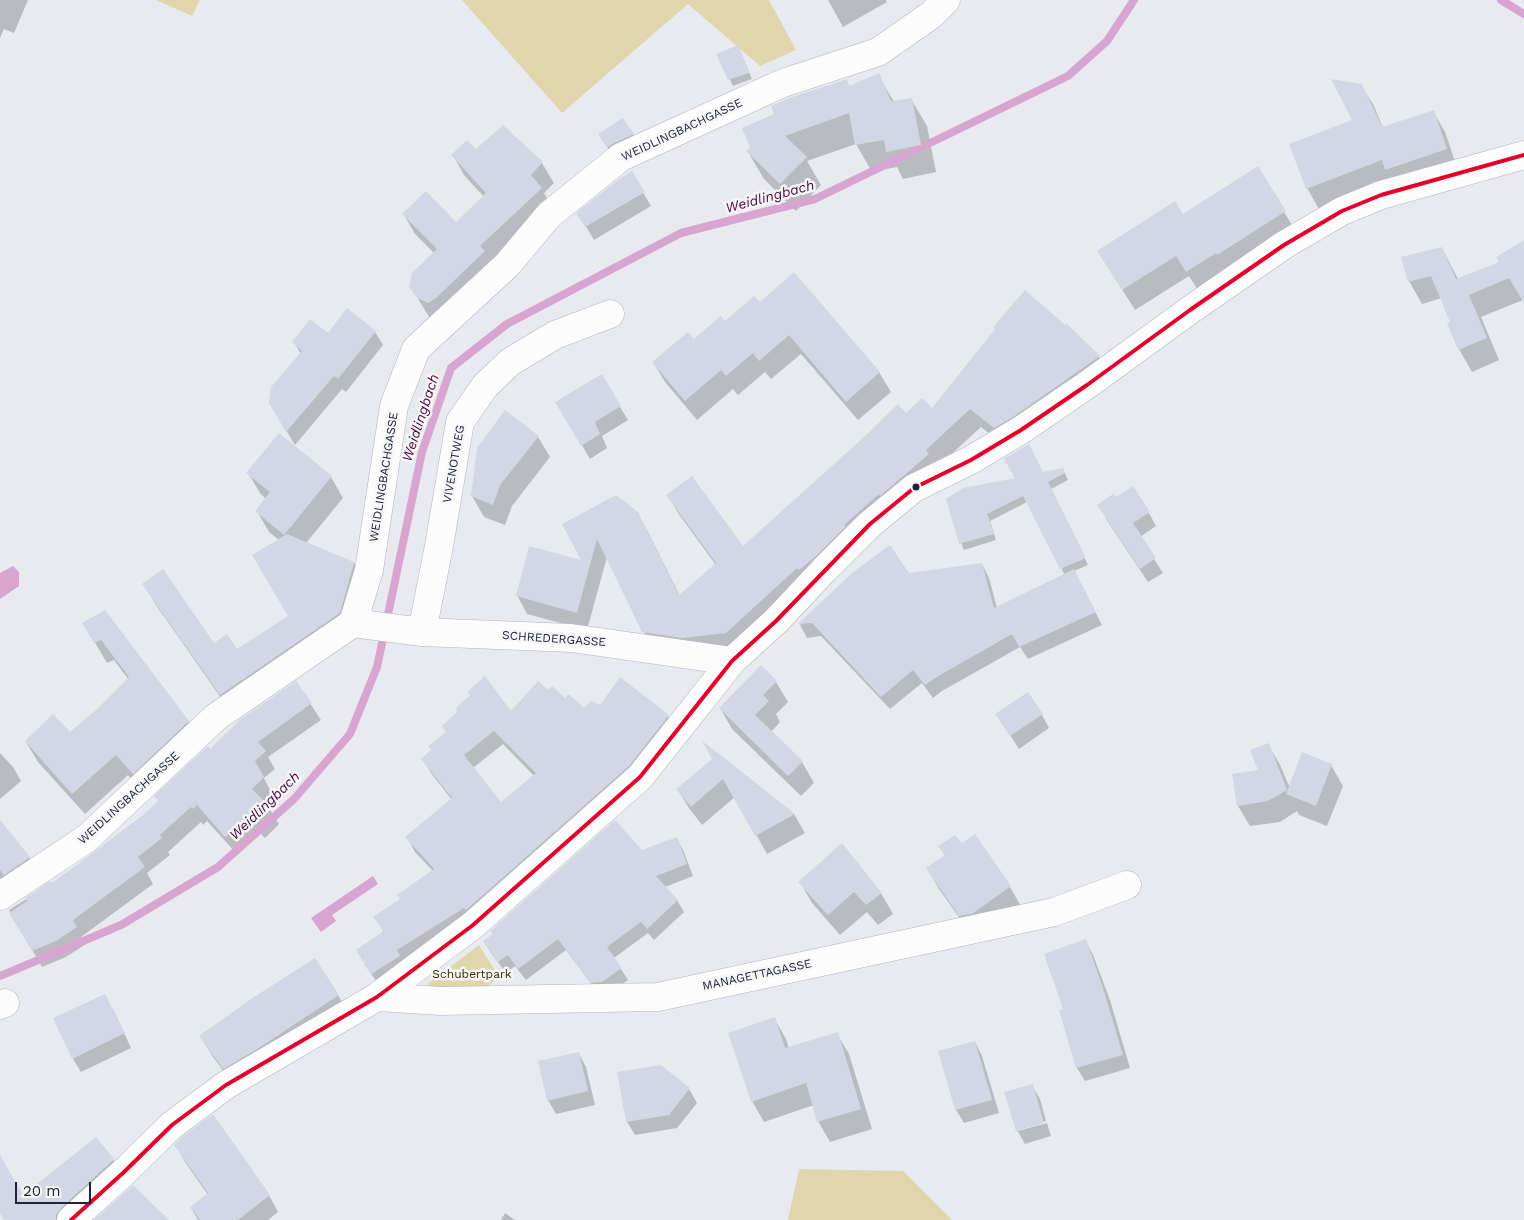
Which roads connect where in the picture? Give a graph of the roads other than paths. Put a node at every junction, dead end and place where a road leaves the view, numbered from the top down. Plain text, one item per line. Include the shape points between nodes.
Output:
1 (946, 0) edge
2 (1524, 155) edge
3 (610, 314) dead end
4 (363, 625) junction
5 (414, 631) junction
6 (732, 661) junction
7 (1127, 884) dead end
8 (0, 896) edge
9 (377, 997) junction
10 (72, 1220) edge

1 - 4 street, WEIDLINGBACHGASSE via 931,15 878,52 783,83 621,158 549,215 508,265 416,349 394,406
2 - 6 street via 1381,195 1342,212 1284,245 1021,430 971,460 914,488 870,524 776,621
3 - 5 street, VIVENOTWEG via 555,335 510,362 485,386 460,422 439,546
4 - 5 street, SCHREDERGASSE
4 - 8 street, WEIDLINGBACHGASSE via 216,717 86,839
5 - 6 street, SCHREDERGASSE via 571,638
6 - 9 street via 640,777 473,925
7 - 9 street, MANAGETTAGASSE via 1054,912 658,997 441,1001
9 - 10 street via 202,1102 172,1125

